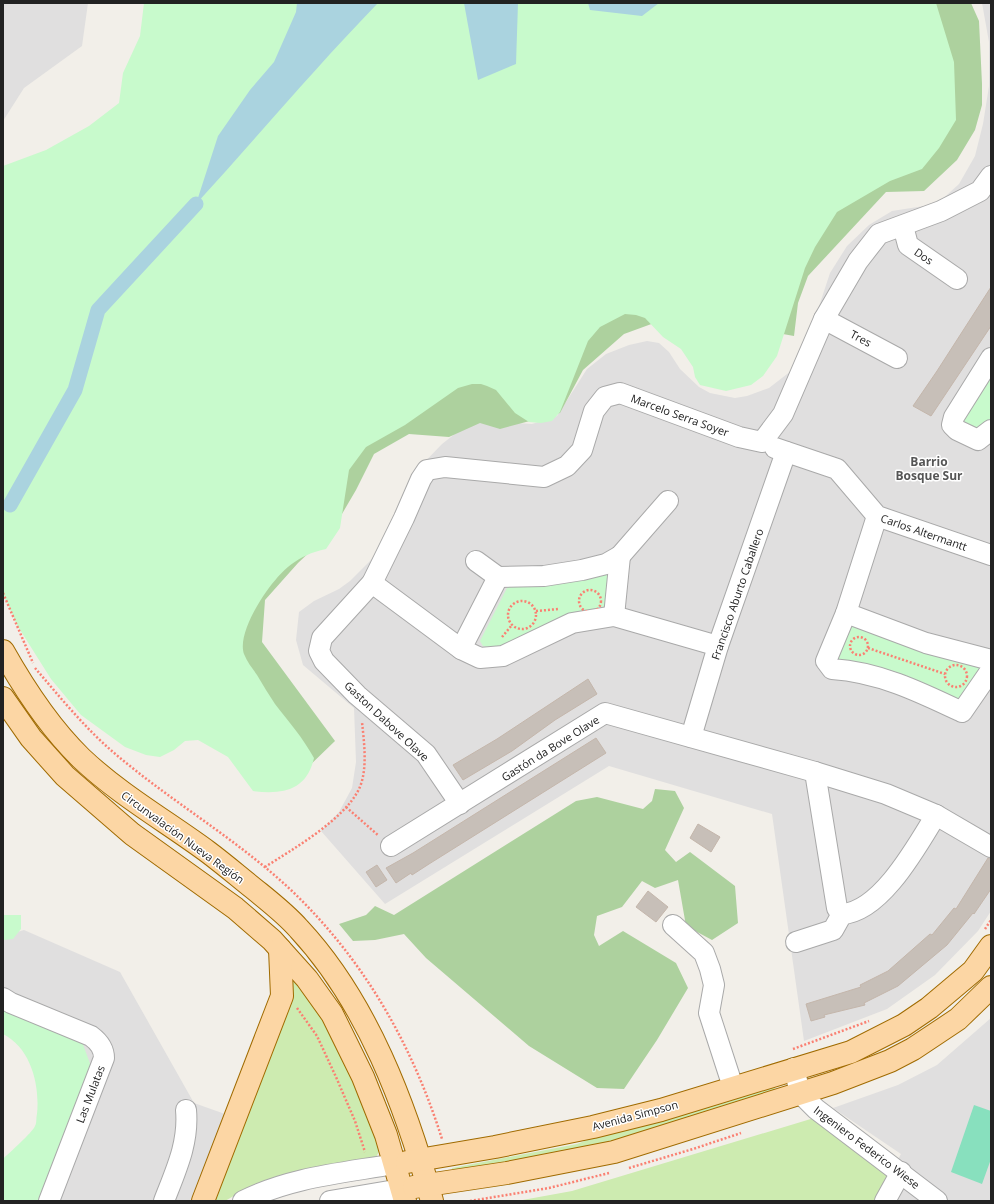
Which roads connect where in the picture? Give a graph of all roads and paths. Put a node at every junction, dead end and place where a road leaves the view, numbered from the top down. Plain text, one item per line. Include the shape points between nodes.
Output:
1 (991, 176) edge
2 (903, 226) junction
3 (956, 279) dead end
4 (824, 319) junction
5 (897, 358) dead end
6 (991, 358) edge
7 (991, 430) edge
8 (762, 442) junction
9 (786, 452) junction
10 (668, 500) dead end
11 (877, 516) junction
12 (991, 555) edge
13 (620, 556) junction
14 (476, 561) dead end
15 (498, 577) junction
16 (372, 583) junction
17 (579, 603) dead end
18 (574, 605) dead end
19 (566, 607) dead end
20 (536, 611) junction
21 (846, 613) junction
22 (614, 616) junction
23 (718, 646) junction
24 (461, 648) junction
25 (868, 648) junction
26 (3, 651) edge
27 (991, 660) edge
28 (324, 661) joint
29 (991, 670) edge
30 (945, 674) junction
31 (357, 695) junction
32 (3, 698) edge
33 (691, 737) junction
34 (82, 760) junction
35 (815, 772) junction
36 (65, 776) junction
37 (460, 804) junction
38 (346, 807) junction
39 (936, 815) junction
40 (391, 846) joint
41 (991, 847) edge
42 (265, 867) dead end
43 (842, 914) junction
44 (991, 920) edge
45 (674, 925) dead end
46 (986, 940) edge
47 (796, 942) dead end
48 (280, 949) junction
49 (991, 987) edge
50 (282, 996) junction
51 (3, 998) edge
52 (875, 1019) dead end
53 (792, 1059) junction
54 (733, 1087) junction
55 (800, 1093) junction
56 (186, 1110) dead end
57 (449, 1139) dead end
58 (418, 1152) junction
59 (392, 1156) junction
60 (368, 1160) junction
61 (900, 1172) junction
62 (429, 1193) edge
63 (403, 1195) edge
64 (50, 1201) edge
65 (164, 1201) edge
66 (203, 1201) edge
67 (243, 1201) edge
68 (330, 1201) edge
69 (885, 1201) edge
70 (937, 1201) edge

1 - 2 street via 980,191 941,211
2 - 3 street, Dos via 908,245
2 - 4 street via 879,234 858,261
4 - 5 street, Tres
4 - 8 street via 783,414
6 - 7 street via 954,417 952,425 978,440
8 - 9 street, Carlos Altermantt
8 - 16 street, Marcelo Serra Soyer via 739,437 620,394 605,397 594,411 582,450 567,466 544,477 446,467 427,470
9 - 11 street, Carlos Altermantt via 837,469
9 - 23 street, Francisco Aburto Caballero
10 - 13 street
11 - 12 street, Carlos Altermantt
11 - 21 street
13 - 15 street via 606,564 582,570 544,576
13 - 22 street
14 - 15 street
15 - 24 street
16 - 24 street
16 - 28 street, Marcelo Serra Soyer via 322,638 319,651
17 - 18 path
19 - 20 path
20 - 20 path via 531,604 522,601 513,604 508,617 512,625 525,629 536,620
21 - 27 street via 926,643
21 - 29 street via 826,661 832,669 854,670 905,685 962,712
22 - 23 street
22 - 24 street via 572,623 503,656 480,658
23 - 33 street, Francisco Aburto Caballero
25 - 25 path via 868,642 860,637 854,638 850,645 853,654 859,656
25 - 30 path
26 - 34 main road, Circunvalación Nueva Región via 38,709
28 - 31 street, Gaston Dabove Olave
30 - 30 path via 946,681 951,686 958,687 966,680 966,674 959,666 949,668
31 - 37 street, Gaston Dabove Olave via 426,754
31 - 38 path via 362,724 364,767 359,788
32 - 36 main road via 31,738
33 - 35 street, Gastón da Bove Olave
33 - 37 street, Gastón da Bove Olave via 605,713
34 - 36 street
34 - 58 main road, Circunvalación Nueva Región via 208,852 299,928 341,981 370,1034 395,1088
35 - 39 street, Gastón da Bove Olave via 886,794
35 - 43 street via 837,908
36 - 48 main road via 132,834 235,908
37 - 40 street, Gastón da Bove Olave
38 - 40 path
38 - 42 path via 311,838
39 - 41 street, Gastón da Bove Olave
39 - 43 street via 888,887 871,903
43 - 47 street via 833,930
44 - 46 path
45 - 54 street via 704,953 710,969 714,985 709,1013
46 - 53 main road, Avenida Simpson via 973,971 951,991 904,1025 851,1052
48 - 50 main road
48 - 59 main road via 307,979 332,1014 376,1107
49 - 55 main road via 958,1019 913,1049 884,1063
50 - 60 path via 291,1000 317,1036 355,1121
50 - 66 main road
51 - 64 street, Las Mulatas via 91,1036 104,1050 104,1058
52 - 53 path
53 - 54 main road, Avenida Simpson
53 - 55 street
54 - 58 main road, Avenida Simpson via 661,1110 502,1146
55 - 61 street, Ingeniero Federico Wiese via 816,1109
55 - 62 main road via 614,1152 507,1173
56 - 65 street via 184,1149
57 - 58 path
58 - 59 main road, Avenida Simpson
58 - 62 main road, Circunvalación Nueva Región
59 - 60 street, Avenida Simpson
59 - 60 path
59 - 63 main road
60 - 67 street, Avenida Simpson via 279,1186
61 - 69 street
61 - 70 street, Ingeniero Federico Wiese
62 - 63 main road
63 - 68 street

